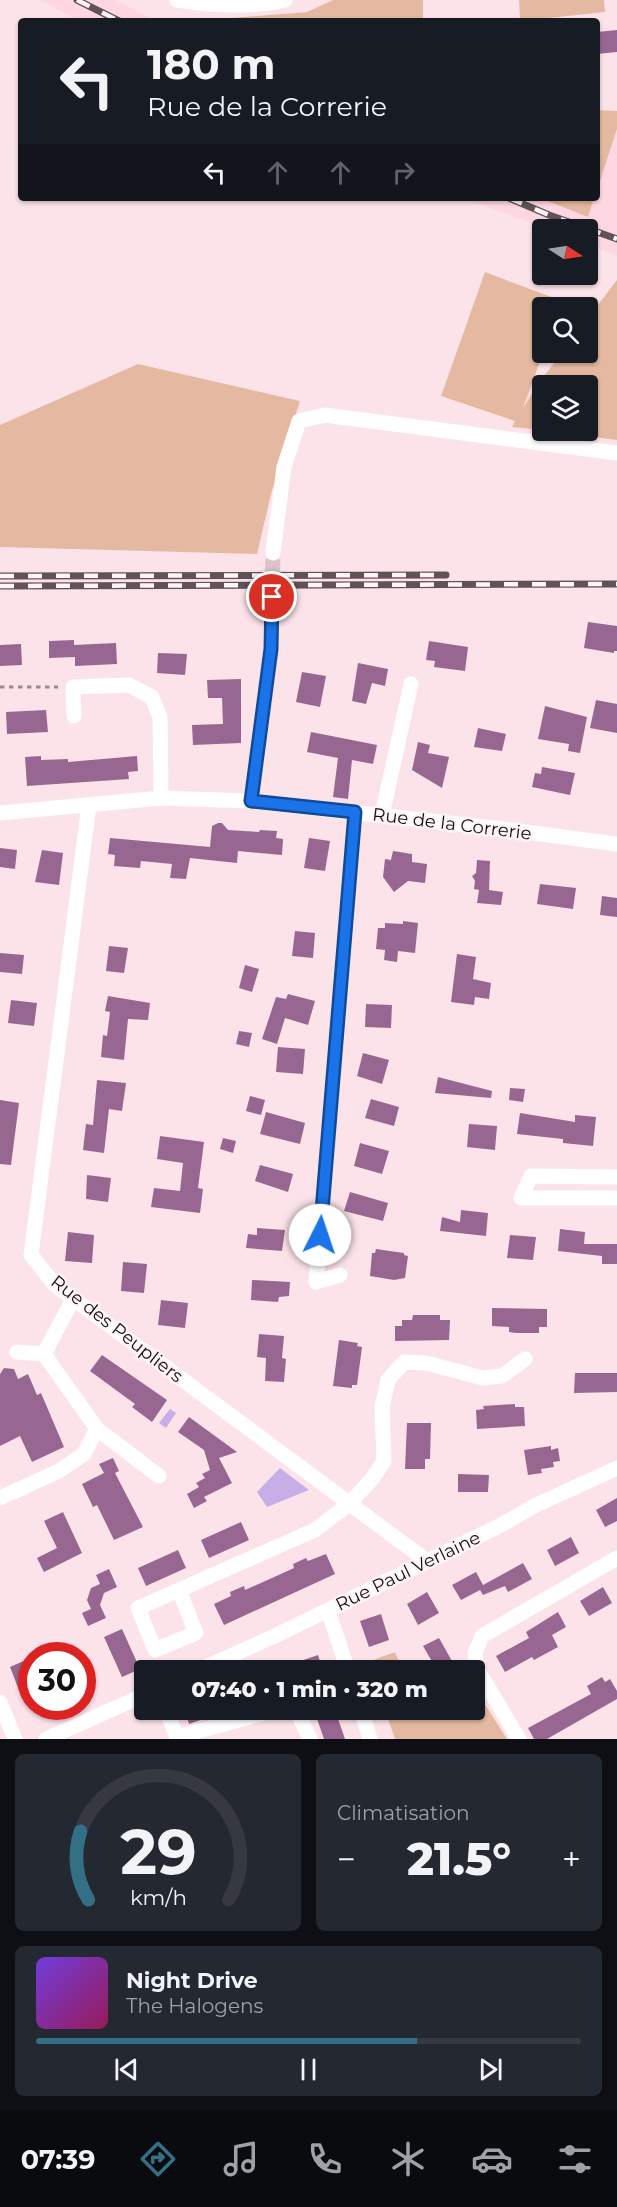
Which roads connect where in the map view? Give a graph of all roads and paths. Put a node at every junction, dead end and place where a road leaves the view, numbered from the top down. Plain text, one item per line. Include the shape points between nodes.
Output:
1 (177, 0) edge
2 (285, 0) edge
3 (617, 453) edge
4 (273, 554) tunnel mouth
5 (272, 597) tunnel mouth
6 (411, 684) dead end
7 (0, 687) edge
8 (73, 687) junction
9 (74, 716) dead end
10 (161, 798) junction
11 (251, 801) junction
12 (89, 805) junction
13 (355, 812) junction
14 (0, 813) edge
15 (382, 815) junction
16 (617, 844) edge
17 (617, 1177) edge
18 (617, 1198) edge
19 (339, 1275) dead end
20 (74, 1299) junction
21 (18, 1352) dead end
22 (44, 1354) junction
23 (525, 1359) dead end
24 (97, 1429) junction
25 (617, 1468) edge
26 (159, 1476) dead end
27 (0, 1498) edge
28 (349, 1504) junction
29 (617, 1558) edge
30 (427, 1561) junction
31 (179, 1590) dead end
32 (328, 1610) junction
33 (221, 1660) edge
34 (344, 1660) edge
35 (134, 1699) edge
36 (0, 1702) edge
37 (170, 1720) edge
38 (240, 1720) edge
39 (301, 1720) edge
40 (364, 1720) edge
41 (178, 1738) edge
42 (15, 1739) edge
43 (46, 1739) edge
44 (310, 1739) edge
45 (370, 1739) edge
46 (519, 1739) edge

1 - 2 street via 213,4
3 - 4 street via 325,414 299,421 284,467
5 - 11 street via 271,649
6 - 15 street
7 - 8 path
8 - 9 street
8 - 10 street via 129,685 152,697 160,717
10 - 11 street, Rue de la Correrie
10 - 12 street, Rue de la Correrie
11 - 13 street, Rue de la Correrie
12 - 14 street, Rue de la Correrie
12 - 20 street, Rue des Peupliers via 31,1255 55,1285
13 - 15 street, Rue de la Correrie
13 - 19 street via 316,1282
15 - 16 street, Rue de la Correrie
17 - 18 street via 531,1176 521,1198
20 - 22 street
20 - 28 street, Rue des Peupliers
21 - 22 street
22 - 24 street
23 - 28 street via 502,1376 483,1378 426,1363 404,1362 387,1380 382,1407 384,1461
24 - 26 street
24 - 27 street via 84,1454 59,1472
25 - 30 street, Rue Paul Verlaine
28 - 30 street, Rue des Peupliers
28 - 31 street via 315,1530
29 - 46 street via 482,1635 475,1653 476,1667
30 - 32 street, Rue Paul Verlaine
32 - 33 street, Rue Paul Verlaine
32 - 34 street
35 - 43 street
36 - 42 street
37 - 41 street
38 - 41 street
39 - 44 street
40 - 45 street

